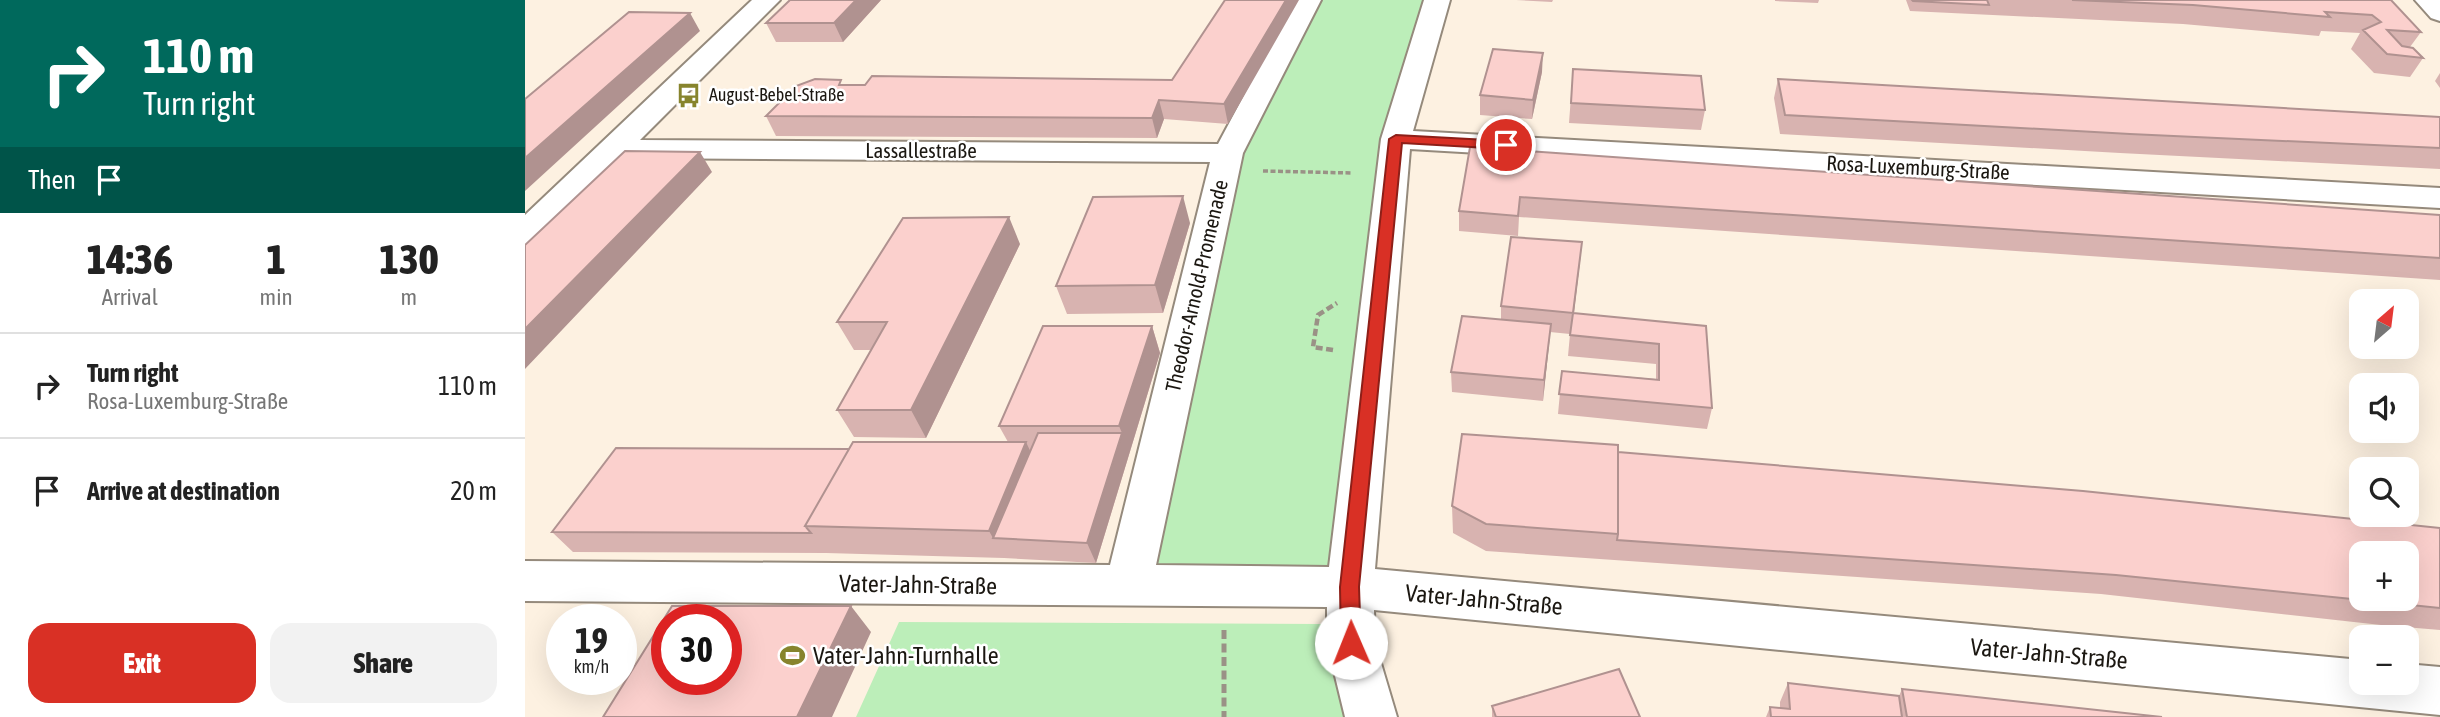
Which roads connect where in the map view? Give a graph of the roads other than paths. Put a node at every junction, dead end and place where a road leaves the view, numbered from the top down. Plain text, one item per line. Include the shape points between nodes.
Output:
1 (767, 0) edge
2 (1308, 0) edge
3 (1437, 0) edge
4 (2428, 0) edge
5 (2440, 13) edge
6 (1396, 139) junction
7 (614, 149) junction
8 (1240, 162) junction
9 (2440, 198) edge
10 (525, 234) edge
11 (525, 581) edge
12 (1128, 587) junction
13 (1350, 587) junction
14 (2440, 691) edge
15 (1371, 717) edge

1 - 7 street
2 - 8 street, Theodor-Arnold-Promenade
3 - 6 street
4 - 5 street
6 - 9 street, Rosa-Luxemburg-Straße
6 - 13 street
7 - 8 street, Lassallestraße
7 - 10 street
8 - 12 street, Theodor-Arnold-Promenade
11 - 12 street, Vater-Jahn-Straße
12 - 13 street, Vater-Jahn-Straße
13 - 14 street, Vater-Jahn-Straße
13 - 15 street via 1351,643

